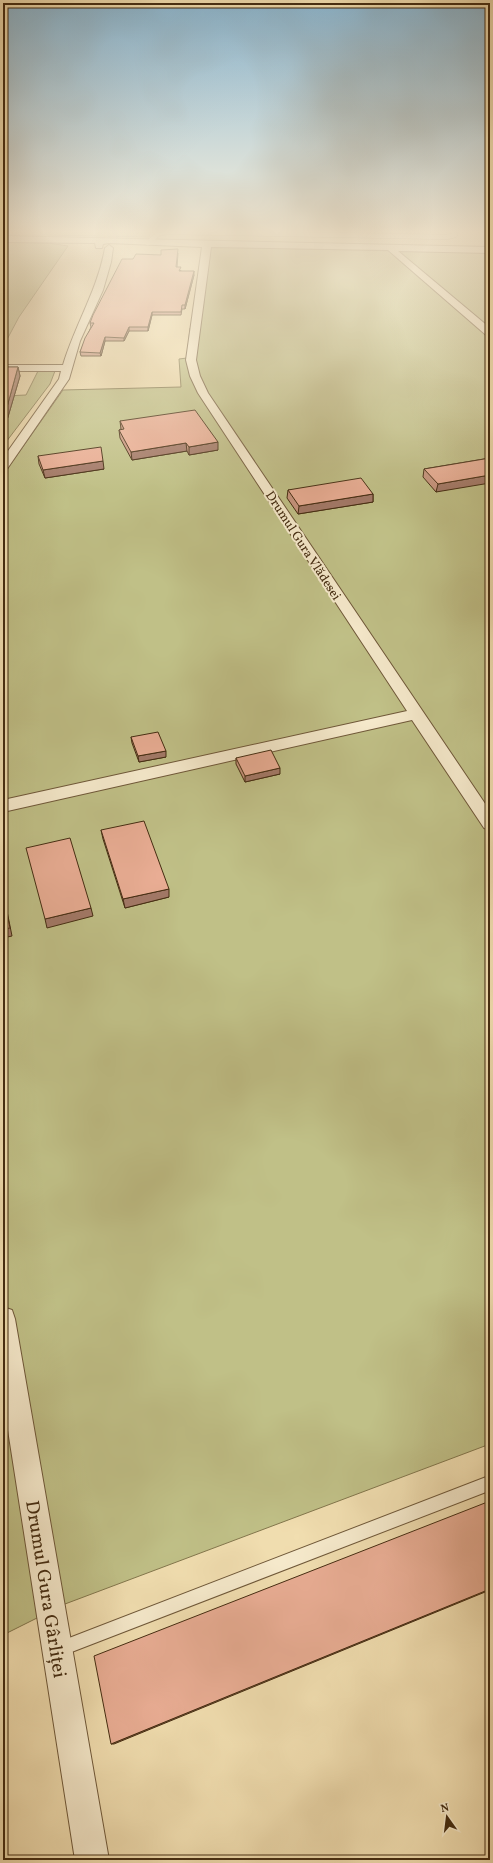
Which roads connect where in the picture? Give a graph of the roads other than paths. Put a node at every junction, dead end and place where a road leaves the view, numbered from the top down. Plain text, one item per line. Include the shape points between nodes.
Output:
1 (85, 318) edge
2 (196, 318) edge
3 (472, 318) edge
4 (490, 333) edge
5 (3, 368) edge
6 (68, 368) junction
7 (3, 466) edge
8 (416, 714) junction
9 (3, 806) edge
10 (490, 824) edge
11 (3, 1319) edge
12 (490, 1483) edge
13 (57, 1650) junction
14 (92, 1860) edge

1 - 6 street via 75,341
2 - 8 street, Drumul Gura Vlădesei via 191,360 195,376 204,393
3 - 4 street
5 - 6 street
6 - 7 street via 52,398
8 - 9 street
8 - 10 street, Drumul Gura Vlădesei
11 - 13 street, Drumul Gura Gârliței
12 - 13 lane
13 - 14 street, Drumul Gura Gârliței

